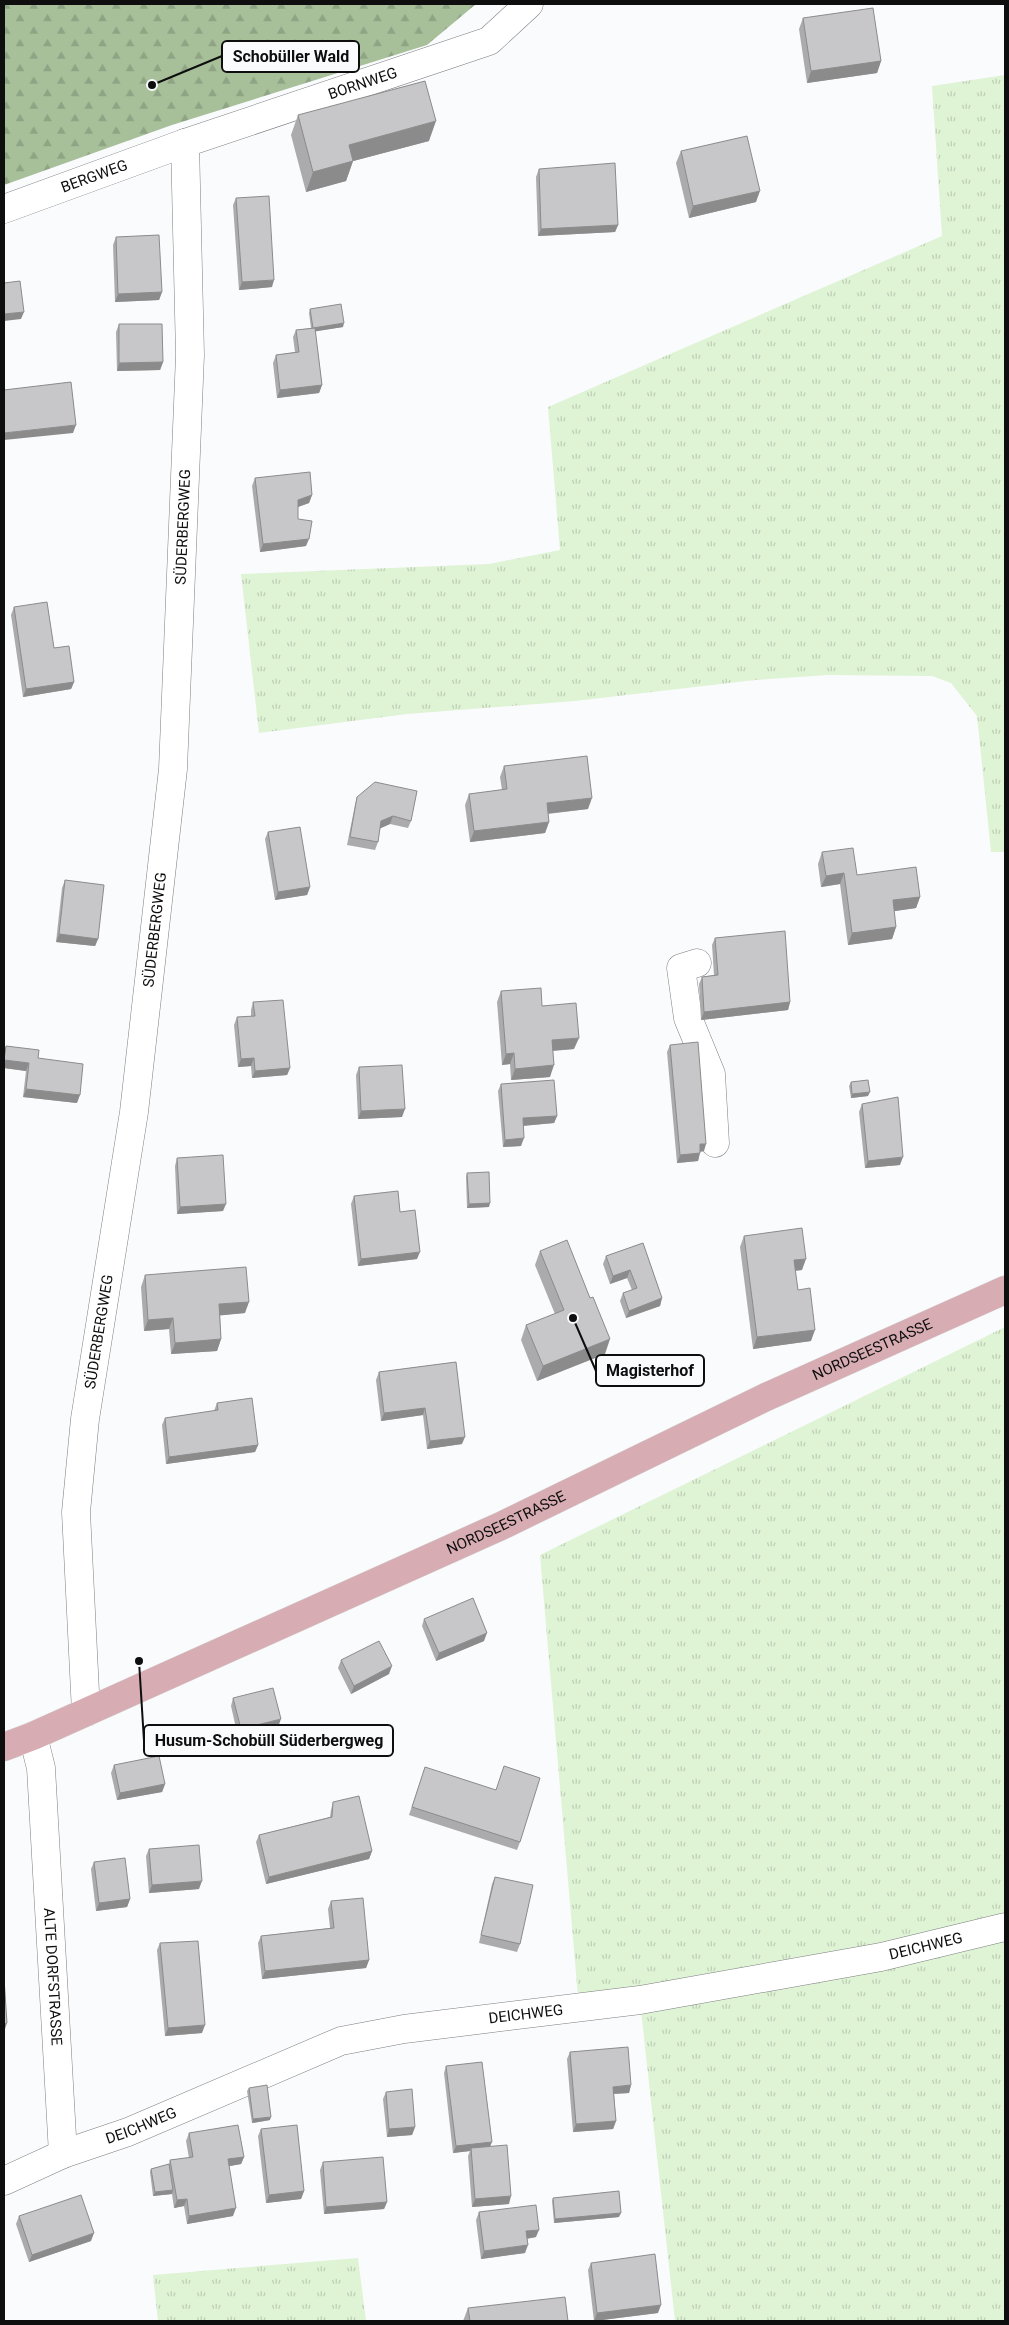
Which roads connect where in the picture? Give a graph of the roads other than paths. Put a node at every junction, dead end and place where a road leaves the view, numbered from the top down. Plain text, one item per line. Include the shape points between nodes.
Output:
1 (529, 4) edge
2 (185, 143) junction
3 (4, 209) edge
4 (697, 963) dead end
5 (715, 1143) dead end
6 (1005, 1290) edge
7 (86, 1712) junction
8 (33, 1736) junction
9 (4, 1747) edge
10 (1005, 1927) edge
11 (63, 2154) junction
12 (4, 2181) edge

1 - 2 street, BORNWEG via 489,41
2 - 3 street, BERGWEG
2 - 7 street, SÜDERBERGWEG via 190,355 173,770 134,1112 85,1419 76,1512
4 - 5 street via 681,968 688,1018 711,1074
6 - 7 main road, NORDSEESTRASSE via 766,1398 501,1526
7 - 8 main road, NORDSEESTRASSE
8 - 9 main road, NORDSEESTRASSE
8 - 11 street, ALTE DORFSTRASSE via 41,1768
10 - 11 street, DEICHWEG via 881,1957 640,2000 404,2029 341,2040 128,2132
11 - 12 street

